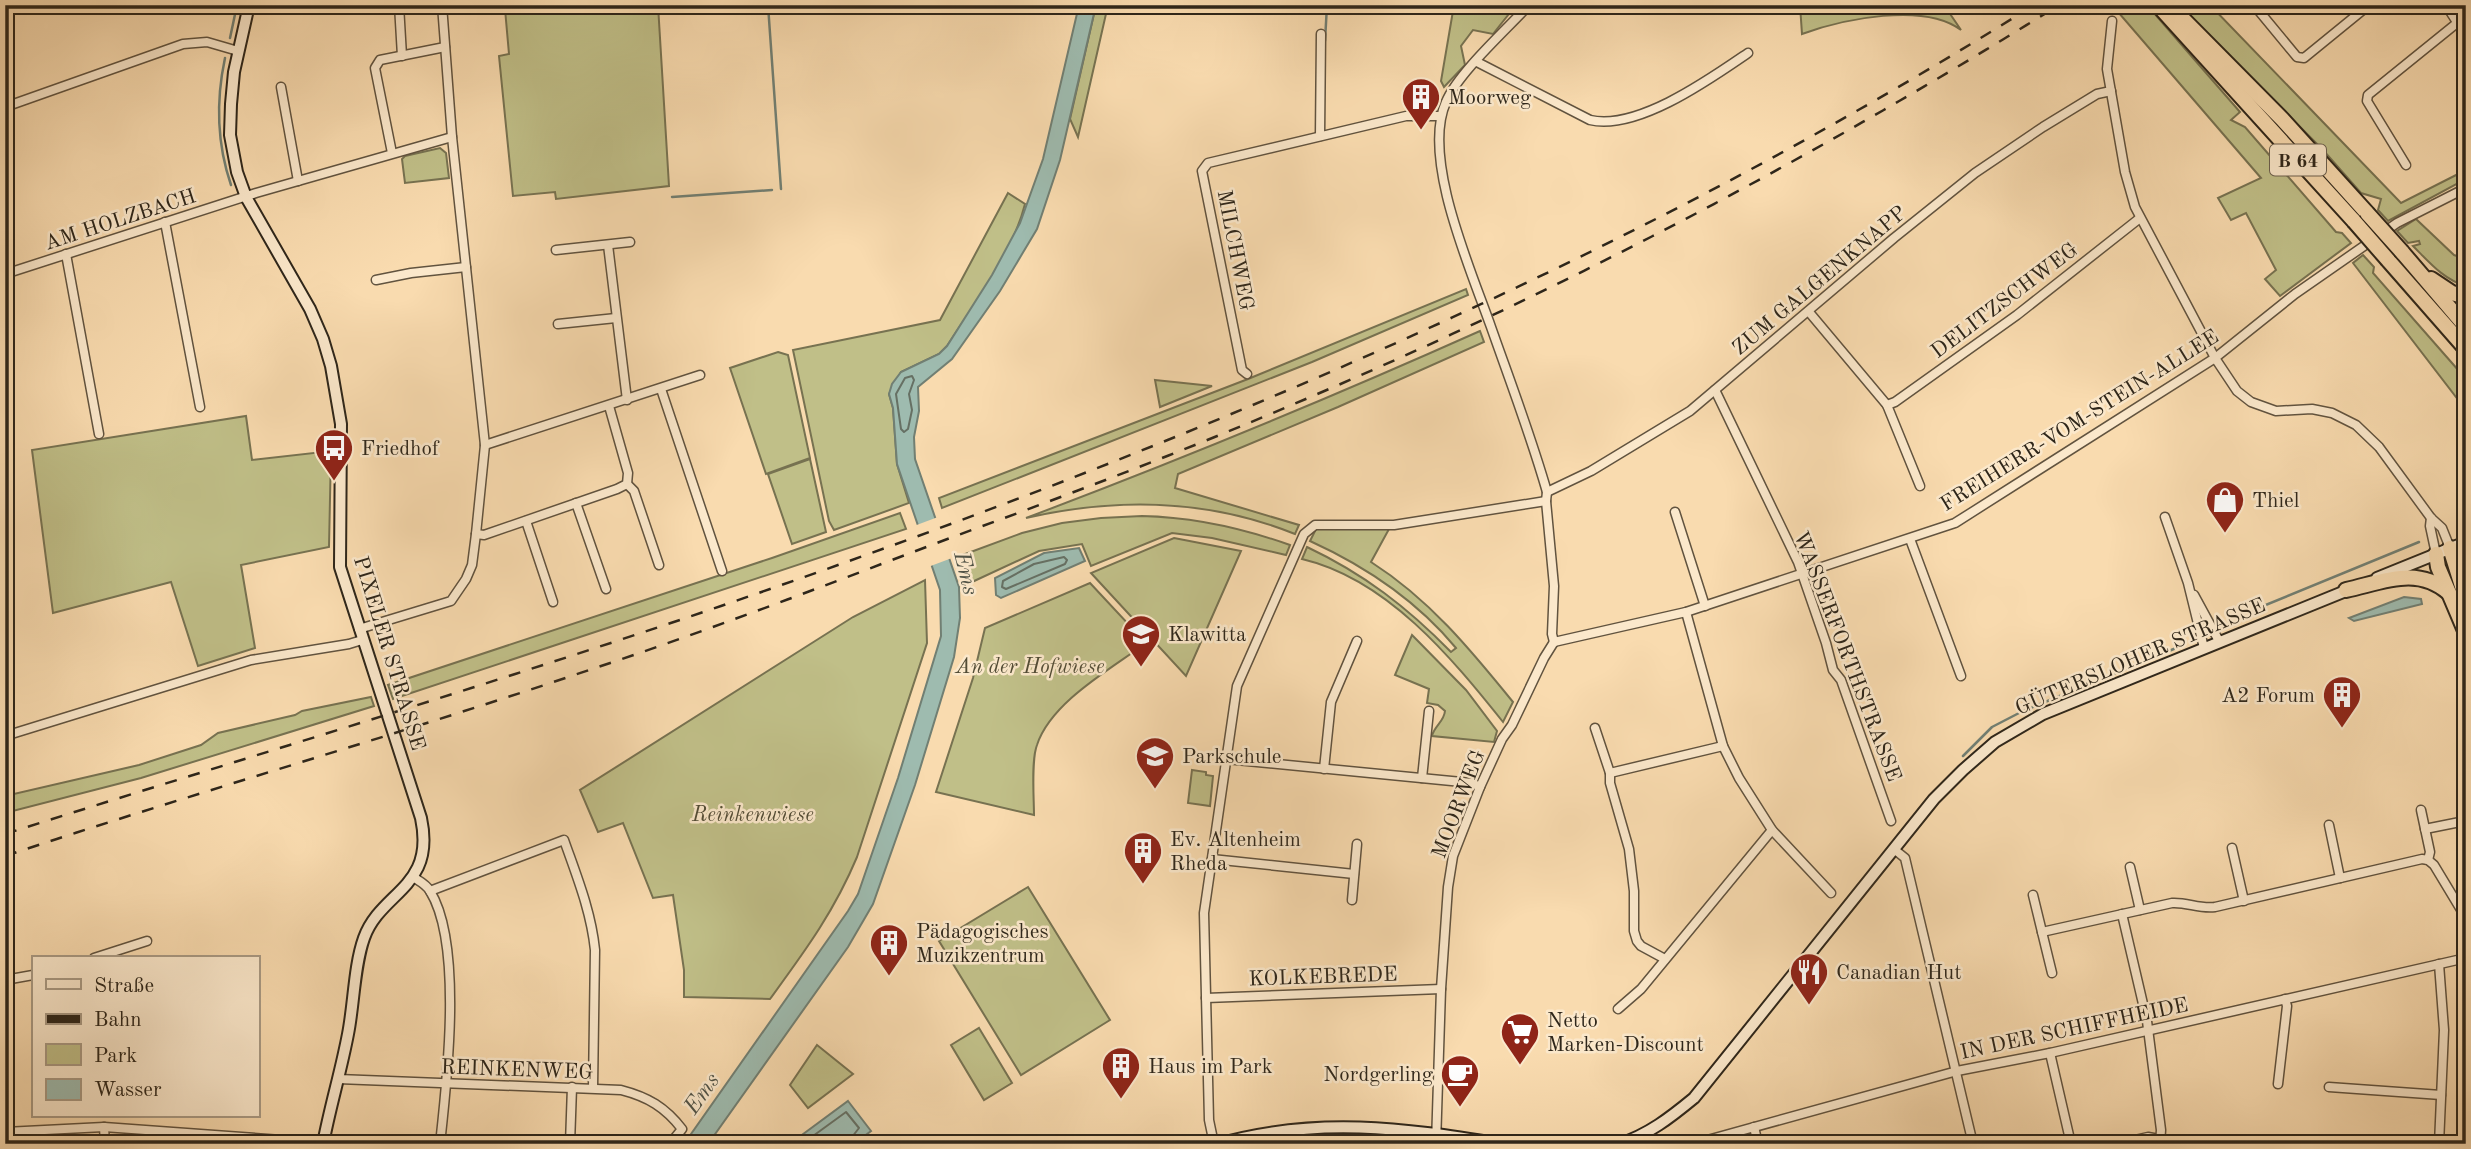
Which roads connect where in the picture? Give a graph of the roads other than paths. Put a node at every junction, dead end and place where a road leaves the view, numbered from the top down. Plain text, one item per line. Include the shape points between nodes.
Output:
1 (249, 5) edge
2 (398, 5) edge
3 (442, 5) edge
4 (1529, 5) edge
5 (2158, 5) edge
6 (2169, 5) edge
7 (2254, 5) edge
8 (2369, 5) edge
9 (2446, 5) edge
10 (2112, 21) dead end
11 (2457, 23) junction
12 (1321, 34) dead end
13 (2466, 36) edge
14 (445, 47) junction
15 (238, 51) junction
16 (1748, 53) dead end
17 (402, 56) junction
18 (1476, 62) junction
19 (281, 87) dead end
20 (2111, 91) junction
21 (5, 107) edge
22 (1441, 116) junction
23 (1320, 136) junction
24 (452, 137) junction
25 (392, 153) junction
26 (2406, 165) dead end
27 (298, 181) junction
28 (2466, 188) edge
29 (246, 197) junction
30 (2140, 218) junction
31 (165, 222) junction
32 (630, 242) dead end
33 (608, 244) junction
34 (556, 250) dead end
35 (2402, 252) junction
36 (66, 254) junction
37 (466, 268) junction
38 (5, 274) edge
39 (376, 280) dead end
40 (2466, 297) edge
41 (1809, 312) junction
42 (616, 318) junction
43 (558, 324) dead end
44 (2466, 327) edge
45 (2466, 349) edge
46 (2215, 358) junction
47 (1247, 374) dead end
48 (700, 375) dead end
49 (661, 389) junction
50 (1715, 390) junction
51 (627, 400) junction
52 (1887, 405) junction
53 (609, 406) junction
54 (200, 407) dead end
55 (99, 434) dead end
56 (485, 445) junction
57 (628, 484) junction
58 (1920, 486) dead end
59 (1547, 497) junction
60 (576, 503) junction
61 (1675, 512) dead end
62 (2165, 517) dead end
63 (2431, 518) junction
64 (526, 521) junction
65 (476, 534) junction
66 (1910, 539) junction
67 (2466, 542) edge
68 (2450, 548) junction
69 (2436, 554) junction
70 (659, 565) dead end
71 (723, 571) dead end
72 (1801, 574) junction
73 (2188, 583) junction
74 (606, 589) dead end
75 (2346, 590) junction
76 (2449, 593) junction
77 (2466, 599) edge
78 (554, 602) dead end
79 (1706, 606) junction
80 (1686, 612) junction
81 (2466, 633) edge
82 (361, 635) junction
83 (1357, 641) dead end
84 (2219, 641) junction
85 (1554, 642) junction
86 (2204, 648) junction
87 (1961, 676) dead end
88 (1429, 711) dead end
89 (1595, 728) dead end
90 (5, 736) edge
91 (1723, 746) junction
92 (1226, 759) junction
93 (1324, 769) junction
94 (1610, 772) junction
95 (1422, 778) junction
96 (1480, 787) junction
97 (2421, 810) dead end
98 (1891, 821) dead end
99 (2460, 822) dead end
100 (2329, 825) dead end
101 (2425, 829) junction
102 (1772, 830) junction
103 (1357, 844) dead end
104 (2232, 848) dead end
105 (1895, 850) junction
106 (1212, 859) junction
107 (2428, 860) junction
108 (2130, 867) dead end
109 (1354, 874) junction
110 (413, 877) junction
111 (2340, 878) junction
112 (430, 891) junction
113 (1831, 892) dead end
114 (2033, 895) dead end
115 (1352, 900) dead end
116 (2244, 901) junction
117 (2140, 910) junction
118 (2122, 914) junction
119 (2466, 918) edge
120 (2042, 932) junction
121 (147, 941) dead end
122 (100, 956) edge
123 (2466, 958) edge
124 (1665, 959) junction
125 (2439, 964) junction
126 (2052, 973) dead end
127 (32, 975) edge
128 (5, 980) edge
129 (1441, 989) junction
130 (1206, 998) junction
131 (2285, 999) junction
132 (1618, 1009) dead end
133 (2148, 1031) junction
134 (2050, 1053) junction
135 (1957, 1072) junction
136 (338, 1079) junction
137 (446, 1083) junction
138 (2278, 1084) dead end
139 (572, 1087) junction
140 (2329, 1087) dead end
141 (593, 1088) junction
142 (2441, 1095) junction
143 (104, 1127) junction
144 (1754, 1127) junction
145 (5, 1132) edge
146 (1436, 1139) edge
147 (1643, 1140) edge
148 (2159, 1142) edge
149 (323, 1143) edge
150 (105, 1144) edge
151 (440, 1144) edge
152 (570, 1144) edge
153 (670, 1144) edge
154 (1216, 1144) edge
155 (1502, 1144) edge
156 (1619, 1144) edge
157 (1693, 1144) edge
158 (1758, 1144) edge
159 (1973, 1144) edge
160 (2071, 1144) edge
161 (2117, 1144) edge
162 (2439, 1144) edge

1 - 15 main road, PIXELER STRASSE
2 - 17 street
3 - 14 street
4 - 18 street, MOORWEG
5 - 45 highway, B 64, bridge
6 - 35 highway, B 64, bridge via 2282,119
7 - 8 street via 2297,57 2304,58
9 - 11 street
10 - 20 street via 2107,69
11 - 13 street
11 - 26 street via 2368,95 2367,101
12 - 23 street
14 - 17 street
14 - 24 street
15 - 21 street via 207,42 183,44
15 - 29 main road, PIXELER STRASSE via 230,135
16 - 18 street via 1680,97 1620,121 1602,123
17 - 25 street via 380,60 375,68
18 - 22 street, MOORWEG via 1455,85
19 - 27 street
20 - 30 street via 2125,172
20 - 41 street, ZUM GALGENKNAPP via 2075,107 1975,173
22 - 23 street, MILCHWEG via 1406,116
22 - 59 street, MOORWEG via 1444,181 1457,232
23 - 47 street, MILCHWEG via 1208,163 1202,171 1242,370
24 - 25 street, AM HOLZBACH
24 - 37 street
25 - 27 street, AM HOLZBACH
27 - 29 street, AM HOLZBACH
28 - 46 street, FREIHERR-VOM-STEIN-ALLEE via 2397,223 2351,254
29 - 31 street, AM HOLZBACH
29 - 82 main road, PIXELER STRASSE via 310,309 331,366 341,424 340,566
30 - 46 street
30 - 52 street, DELITZSCHWEG via 2017,315
31 - 36 street, AM HOLZBACH
31 - 54 street
32 - 33 street
33 - 34 street
33 - 42 street
35 - 40 highway via 2442,286
35 - 44 highway, B 64
36 - 38 street, AM HOLZBACH
36 - 55 street
37 - 39 street
37 - 56 street
41 - 50 street, ZUM GALGENKNAPP
41 - 52 street
42 - 43 street
42 - 51 street
46 - 63 street via 2237,391 2251,402 2276,411 2332,413 2356,425 2379,447
46 - 66 street, FREIHERR-VOM-STEIN-ALLEE via 1955,523
48 - 49 street
49 - 51 street
49 - 71 street
50 - 59 street, ZUM GALGENKNAPP via 1679,418
50 - 72 street, WASSERFORTHSTRASSE
51 - 53 street
52 - 58 street
53 - 56 street
53 - 57 street
56 - 65 street
57 - 60 street
57 - 70 street via 635,491
59 - 85 street, MOORWEG
59 - 92 street via 1394,526 1315,525 1304,534 1237,686
60 - 64 street
60 - 74 street
61 - 79 street
62 - 73 street
63 - 68 street via 2442,528
63 - 69 street
64 - 65 street
64 - 78 street
65 - 82 street via 467,579 451,601
66 - 72 street, FREIHERR-VOM-STEIN-ALLEE
66 - 87 street
67 - 68 main road, GÜTERSLOHER STRASSE
68 - 69 main road, GÜTERSLOHER STRASSE
68 - 77 highway
69 - 75 main road, GÜTERSLOHER STRASSE
69 - 76 highway
72 - 79 street, FREIHERR-VOM-STEIN-ALLEE
72 - 98 street, WASSERFORTHSTRASSE
73 - 84 street
73 - 86 street
75 - 76 highway via 2420,576
75 - 84 main road, GÜTERSLOHER STRASSE
76 - 81 highway
79 - 80 street, FREIHERR-VOM-STEIN-ALLEE
80 - 85 street, FREIHERR-VOM-STEIN-ALLEE
80 - 91 street
82 - 90 street via 349,644 251,660
82 - 110 main road, PIXELER STRASSE via 422,825 423,845
83 - 93 street via 1331,702
84 - 86 main road, GÜTERSLOHER STRASSE
85 - 96 street, MOORWEG
86 - 105 main road, GÜTERSLOHER STRASSE via 2043,714 1995,742 1934,799
88 - 95 street
89 - 94 street
91 - 94 street
91 - 102 street
92 - 93 street
92 - 106 street
93 - 95 street
94 - 124 street via 1629,849 1634,931 1642,946
95 - 96 street
96 - 129 street, MOORWEG via 1453,856
97 - 101 street
99 - 101 street
100 - 111 street
101 - 107 street
102 - 113 street
102 - 124 street
103 - 109 street
104 - 116 street
105 - 135 street via 1905,858
105 - 147 main road, GÜTERSLOHER STRASSE via 1694,1098
106 - 109 street
106 - 130 street via 1204,913
107 - 111 street
107 - 119 street
108 - 117 street
109 - 115 street
110 - 112 street
110 - 136 main road, PIXELER STRASSE via 364,937
111 - 116 street
112 - 137 street via 441,920 449,967
112 - 141 street via 564,840 593,934
114 - 120 street
116 - 117 street via 2205,908 2181,902
117 - 118 street
118 - 120 street
118 - 133 street
120 - 126 street
121 - 122 street
123 - 125 street, IN DER SCHIFFHEIDE
124 - 132 street
125 - 131 street, IN DER SCHIFFHEIDE
125 - 142 street via 2444,1030
127 - 128 street
129 - 130 street, KOLKEBREDE
129 - 146 street, MOORWEG
130 - 154 street via 1209,1120
131 - 133 street, IN DER SCHIFFHEIDE
131 - 138 street
133 - 134 street, IN DER SCHIFFHEIDE
133 - 148 street
134 - 135 street, IN DER SCHIFFHEIDE
134 - 160 street
135 - 144 street, IN DER SCHIFFHEIDE
135 - 159 street
136 - 137 street, REINKENWEG
136 - 149 main road, PIXELER STRASSE
137 - 139 street, REINKENWEG
137 - 151 street
139 - 141 street, REINKENWEG
139 - 152 street
140 - 142 street
141 - 153 street, REINKENWEG via 621,1090 654,1101 682,1129
142 - 162 street
143 - 145 street
143 - 149 street
143 - 150 street
144 - 157 street, IN DER SCHIFFHEIDE
144 - 158 street
146 - 154 main road via 1376,1127 1324,1126
146 - 155 main road
147 - 156 main road, GÜTERSLOHER STRASSE
148 - 161 street via 2148,1137

